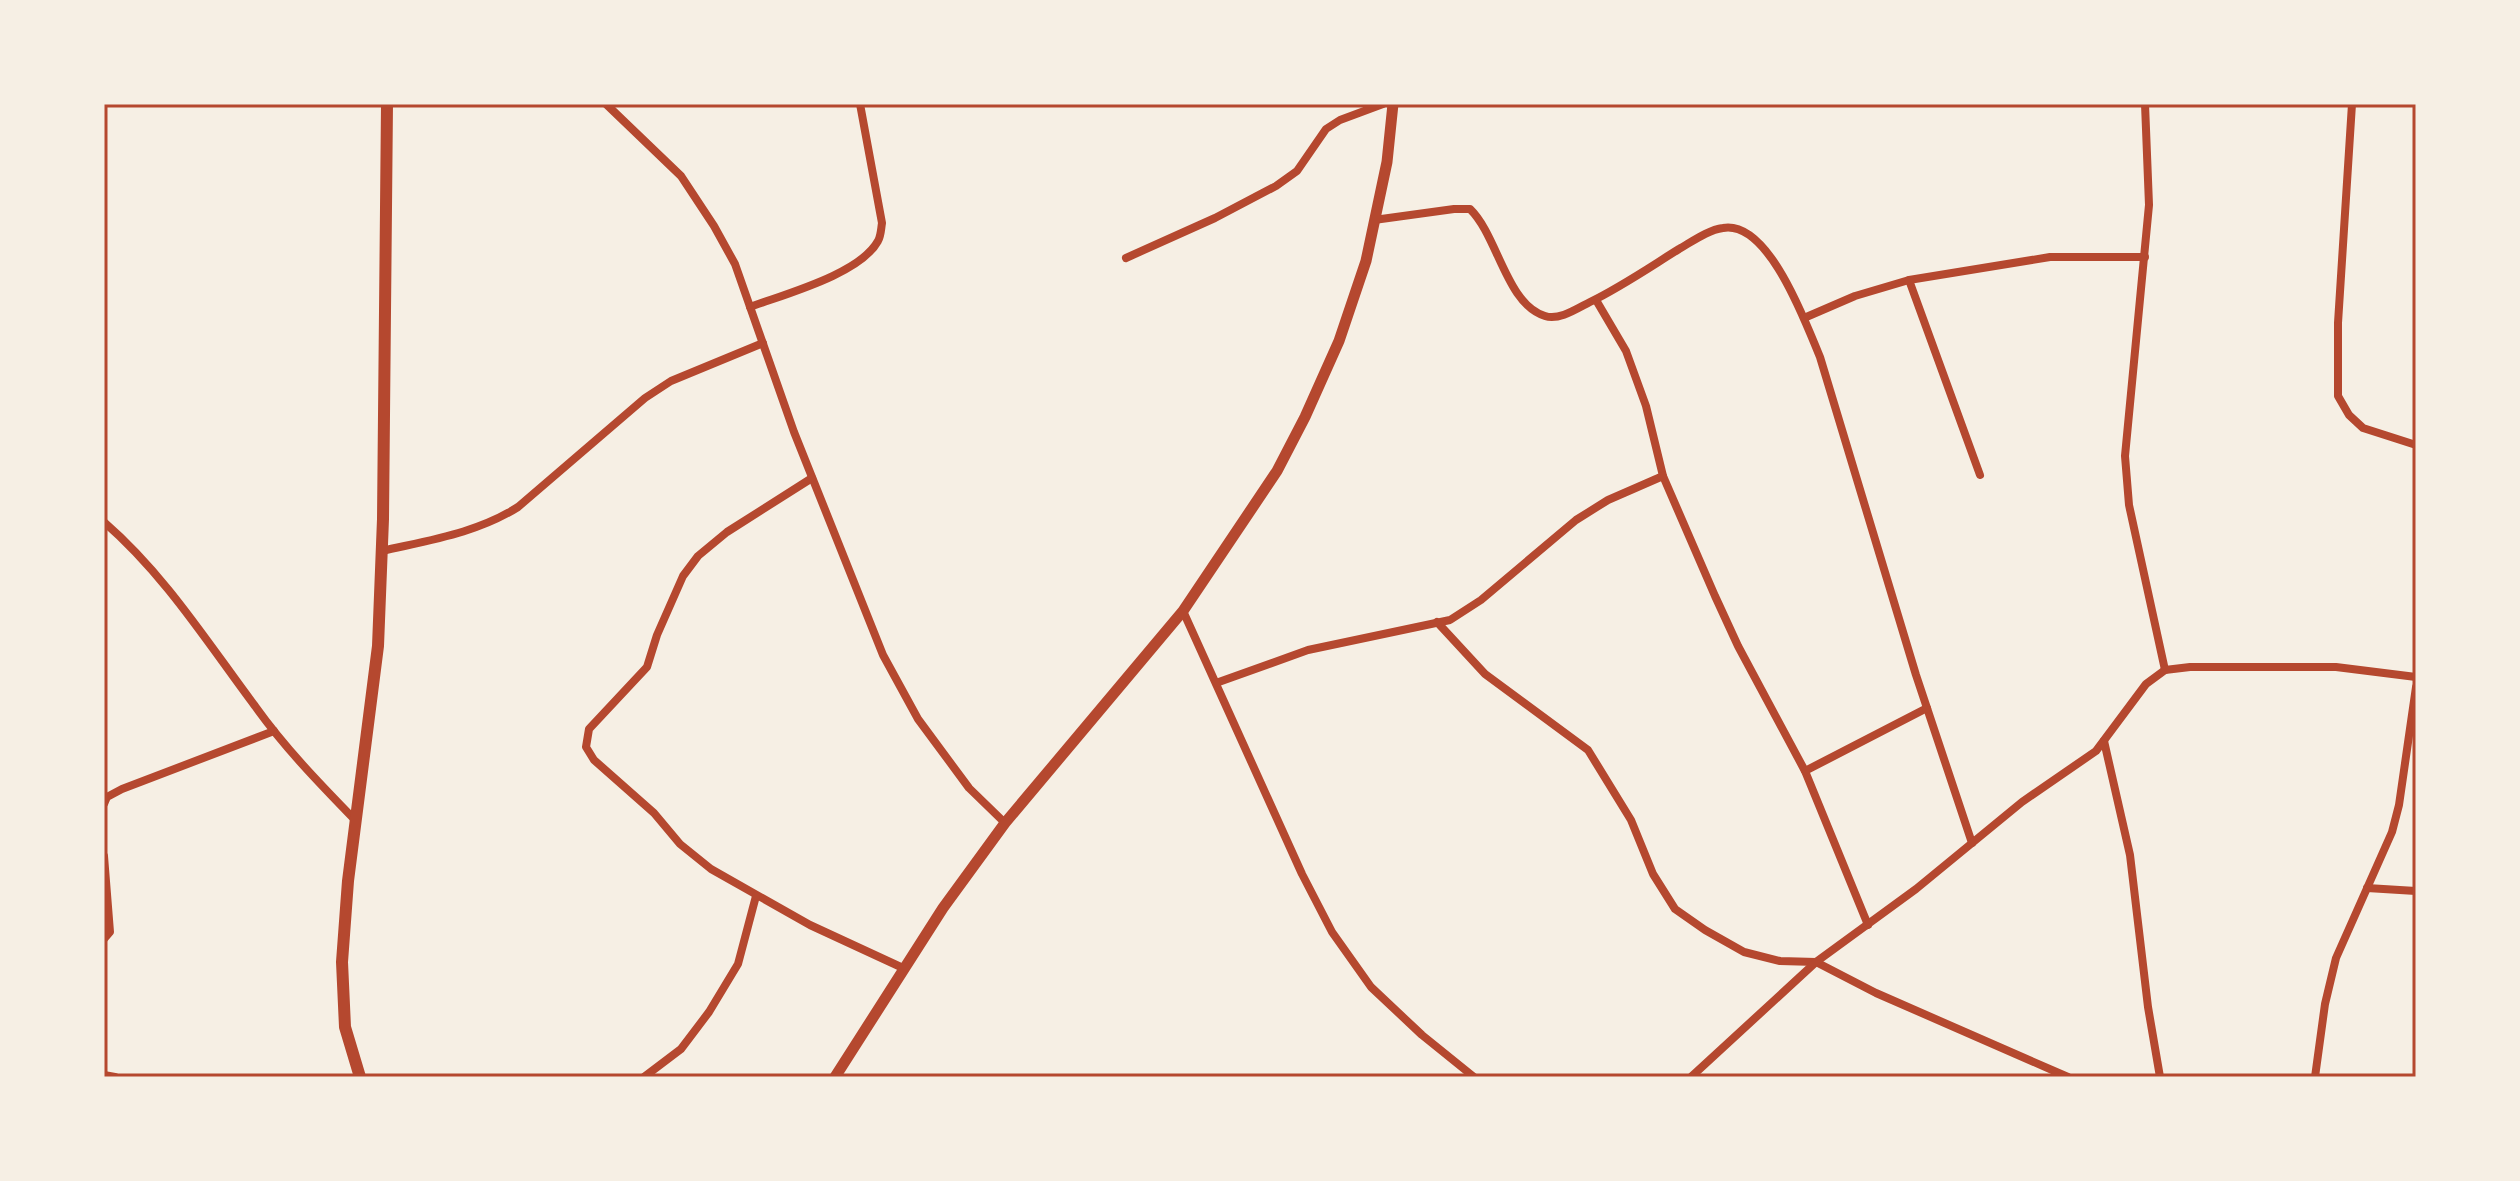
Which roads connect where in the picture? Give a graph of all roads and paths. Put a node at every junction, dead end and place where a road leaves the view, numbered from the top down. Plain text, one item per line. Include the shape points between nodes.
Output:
1 (387, 104) edge
2 (606, 104) edge
3 (860, 104) edge
4 (1383, 104) edge
5 (1393, 104) edge
6 (2145, 104) edge
7 (2352, 104) edge
8 (1374, 220) junction
9 (2145, 257) junction
10 (1126, 258) dead end
11 (1909, 280) junction
12 (1596, 300) junction
13 (750, 307) junction
14 (1804, 318) junction
15 (763, 343) junction
16 (2416, 445) edge
17 (1980, 475) dead end
18 (1663, 476) junction
19 (812, 478) junction
20 (104, 522) edge
21 (382, 551) junction
22 (1183, 611) junction
23 (1437, 622) junction
24 (2165, 670) junction
25 (2416, 677) edge
26 (1216, 683) junction
27 (2416, 687) edge
28 (1927, 708) junction
29 (2414, 717) edge
30 (274, 731) junction
31 (2104, 741) junction
32 (1805, 771) junction
33 (105, 798) edge
34 (356, 821) junction
35 (1005, 823) junction
36 (1972, 843) junction
37 (104, 856) edge
38 (2367, 888) junction
39 (2416, 891) edge
40 (756, 896) junction
41 (1868, 925) junction
42 (104, 939) edge
43 (1816, 962) junction
44 (903, 968) junction
45 (104, 1075) edge
46 (115, 1077) edge
47 (360, 1077) edge
48 (644, 1077) edge
49 (835, 1077) edge
50 (1474, 1077) edge
51 (1691, 1077) edge
52 (2068, 1077) edge
53 (2160, 1077) edge
54 (2315, 1077) edge

1 - 21 main road
2 - 13 street via 681,176 735,264
3 - 13 street via 882,223 880,238 871,251 838,274
4 - 10 street via 1326,129 1297,171 1276,186
5 - 8 street
6 - 9 street
7 - 16 street via 2338,396 2363,428
8 - 12 street via 1470,209 1533,311 1548,318
8 - 22 street via 1339,341 1305,417 1277,471
9 - 11 street via 2050,257
9 - 24 street via 2125,456 2129,505
11 - 14 street
11 - 17 street
12 - 14 street via 1699,237 1737,228 1776,263
12 - 18 street via 1626,351
13 - 15 street
14 - 28 street
15 - 19 street
15 - 21 street via 671,381 645,398 501,518 468,532
18 - 23 street via 1576,520 1481,600 1450,620
18 - 32 street via 1738,646
19 - 35 street via 883,655 918,719 969,788
19 - 40 street via 698,556 683,576 647,667 589,729 586,747 680,844
20 - 30 street via 182,604
21 - 34 main road via 378,646
22 - 26 street
22 - 35 street
23 - 26 street via 1308,650
23 - 43 street via 1485,674 1588,750 1631,820 1653,874 1675,909 1744,952
24 - 25 street via 2336,667
24 - 31 street via 2146,684
26 - 50 street via 1332,932 1371,987
27 - 29 street
28 - 32 street
28 - 36 street
29 - 38 street via 2396,818
30 - 33 street
30 - 34 street
31 - 36 street
31 - 53 street via 2130,855
32 - 41 street
34 - 47 main road via 342,984 345,1027
35 - 44 street
36 - 41 street
37 - 42 street via 110,932
38 - 39 street
38 - 54 street via 2336,958
40 - 44 street
40 - 48 street via 738,964 709,1012 681,1049
41 - 43 street
43 - 51 street
43 - 52 street
44 - 49 street
45 - 46 street

